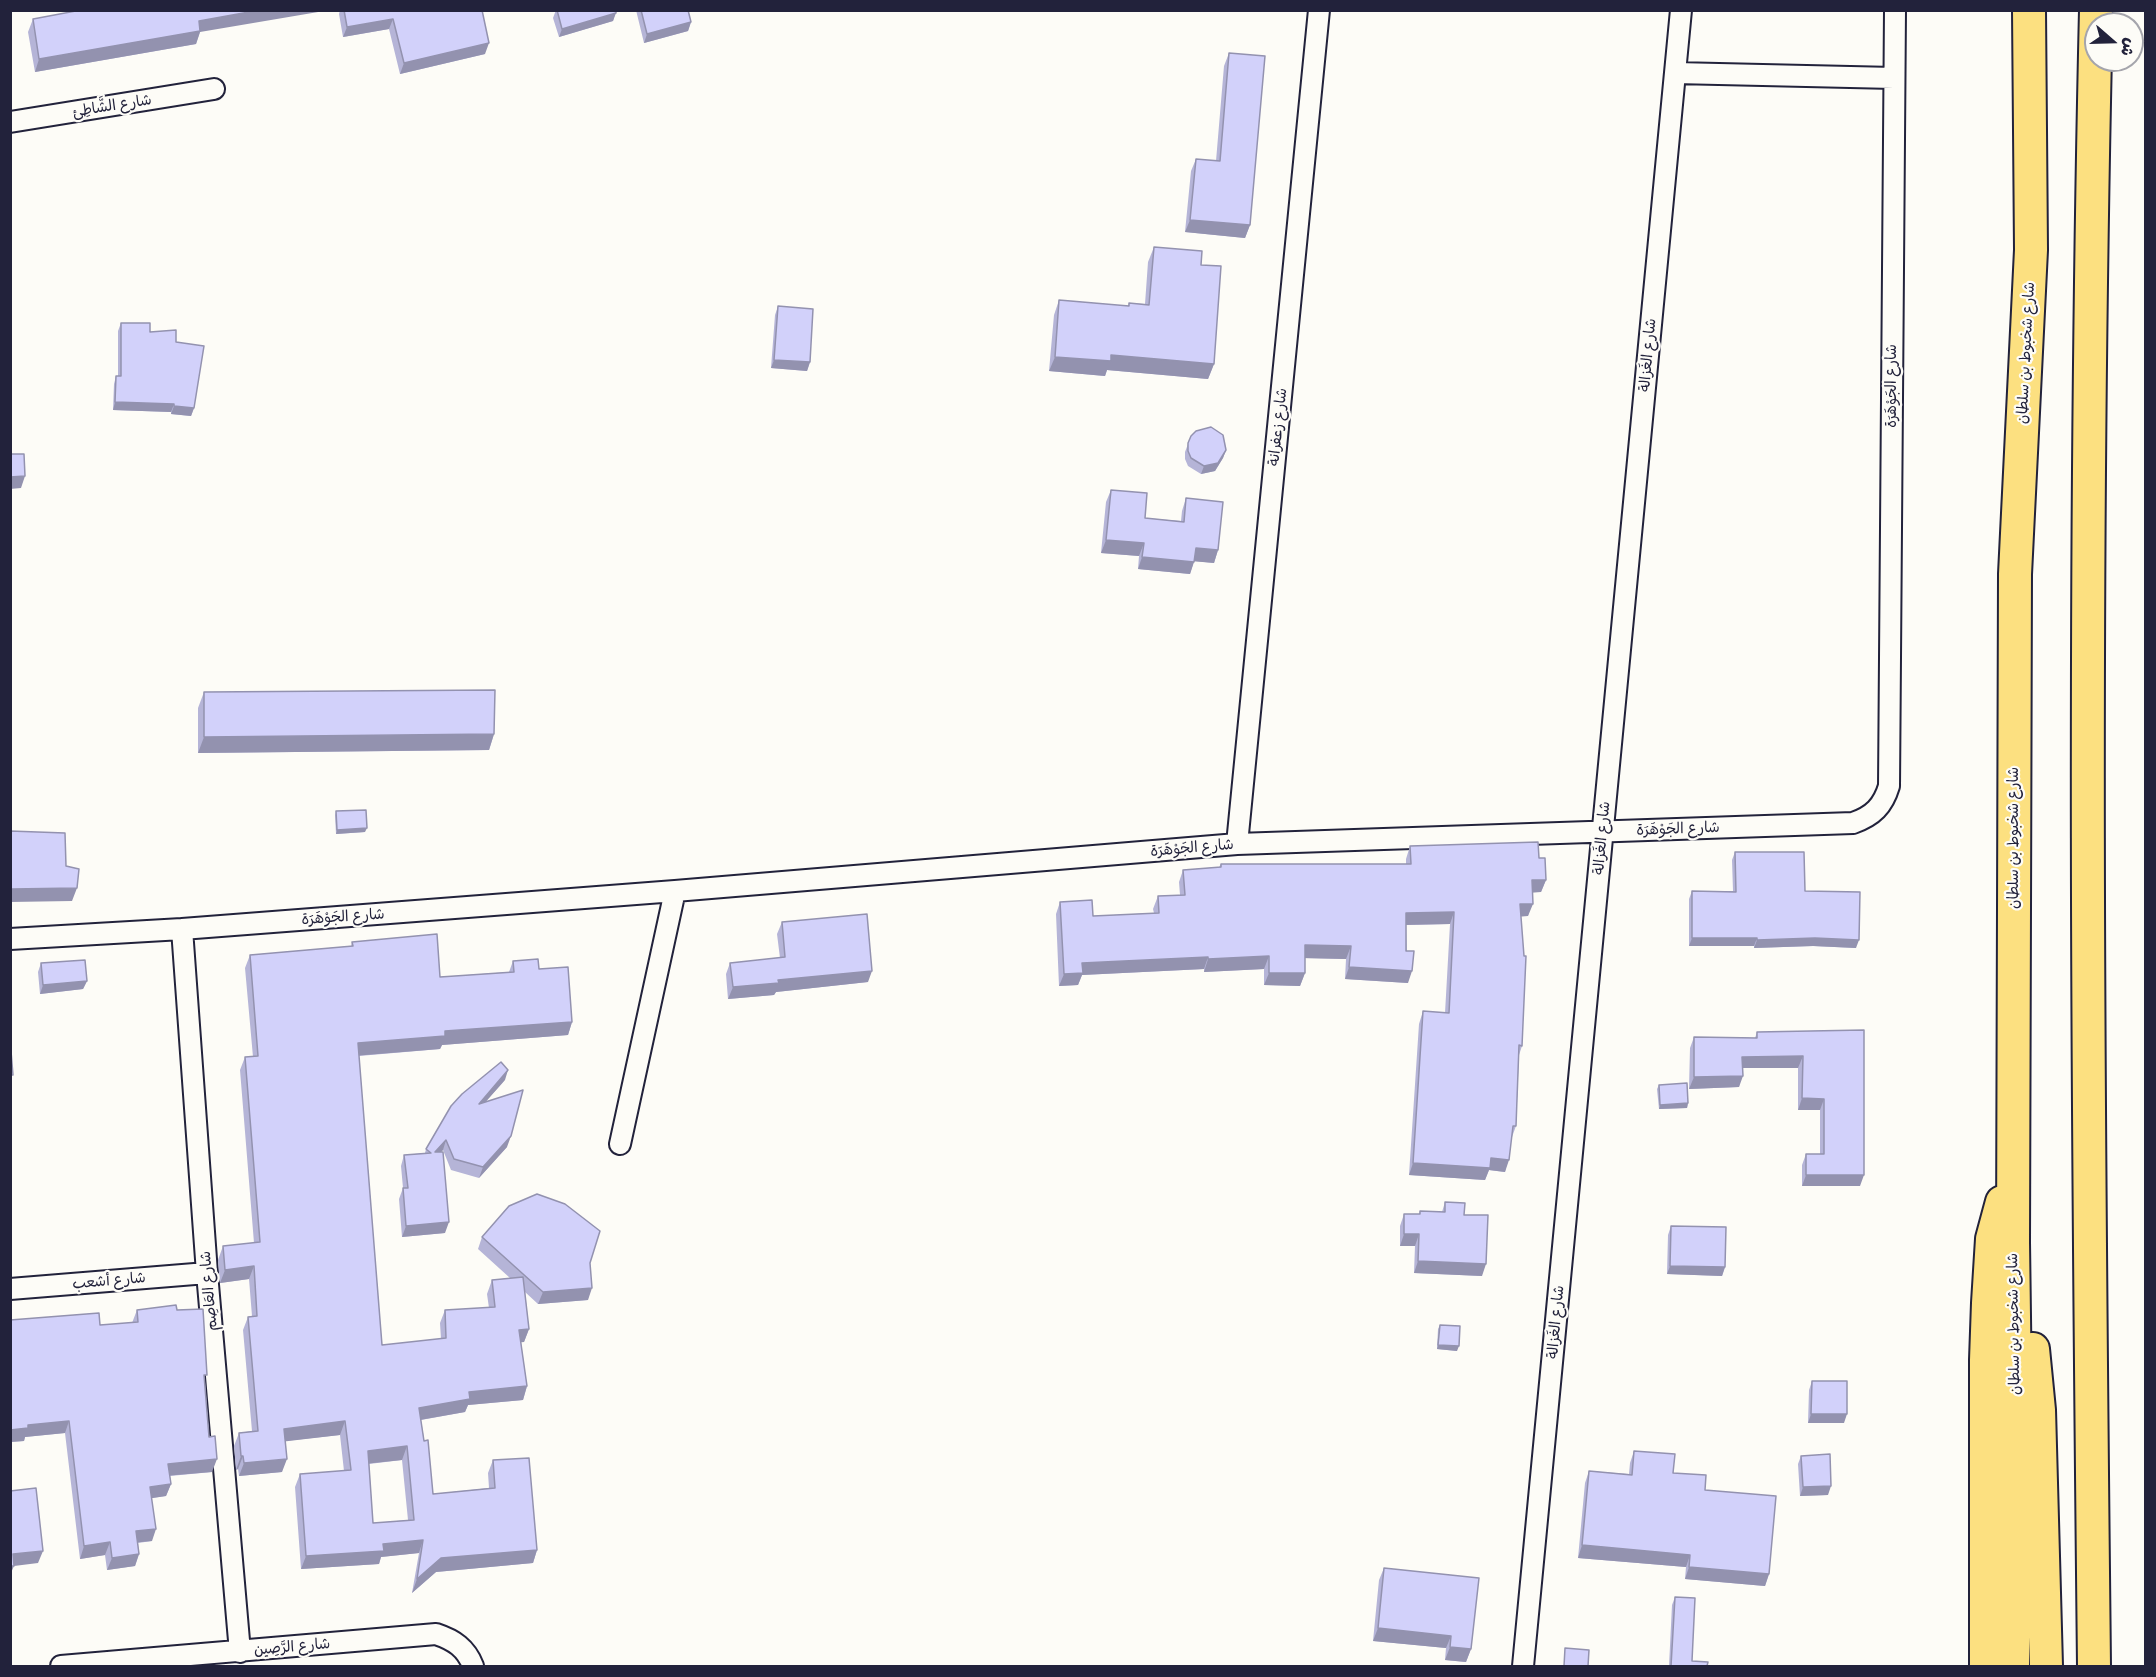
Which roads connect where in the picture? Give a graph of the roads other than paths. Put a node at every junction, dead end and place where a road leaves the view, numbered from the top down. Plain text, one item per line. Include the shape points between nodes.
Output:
1 (1318, 10) edge
2 (1681, 10) edge
3 (1895, 10) edge
4 (2029, 10) edge
5 (2096, 10) edge
6 (1675, 73) junction
7 (1894, 78) junction
8 (214, 89) dead end
9 (10, 122) edge
10 (1602, 831) junction
11 (1237, 844) junction
12 (675, 891) junction
13 (182, 929) junction
14 (10, 939) edge
15 (620, 1144) dead end
16 (2013, 1183) junction
17 (2013, 1242) junction
18 (207, 1273) junction
19 (10, 1289) edge
20 (240, 1652) junction
21 (61, 1666) edge
22 (472, 1666) edge
23 (1523, 1666) edge
24 (1986, 1666) edge
25 (2013, 1666) edge
26 (2046, 1666) edge
27 (2094, 1666) edge

1 - 11 street, شارع زعفرانة
2 - 6 street, شارع الغَزالة
3 - 7 street, شارع الجَوْهَرَة
4 - 16 main road, شارع شخبوط بن سلطان via 2031,250 2015,574
5 - 27 main road via 2087,560
6 - 7 street
6 - 10 street, شارع الغَزالة
7 - 10 street, شارع الجَوْهَرَة via 1889,786 1885,799 1866,819 1853,823
8 - 9 street, شارع الشَّاطِئ
10 - 11 street, شارع الجَوْهَرَة
10 - 23 street, شارع الغَزالة
11 - 12 street, شارع الجَوْهَرَة
12 - 13 street, شارع الجَوْهَرَة
12 - 15 street
13 - 14 street, شارع الجَوْهَرَة
13 - 18 street, شارع العَاصِم
16 - 17 main road, شارع شخبوط بن سلطان
16 - 24 main road via 1998,1214 1990,1251
17 - 25 main road, شارع شخبوط بن سلطان
17 - 26 main road via 2029,1309 2039,1410
18 - 19 street, شارع أشعب
18 - 20 street, شارع العَاصِم
20 - 21 street, شارع الرَّصِين
20 - 22 street, شارع الرَّصِين via 436,1634 451,1639 464,1650

